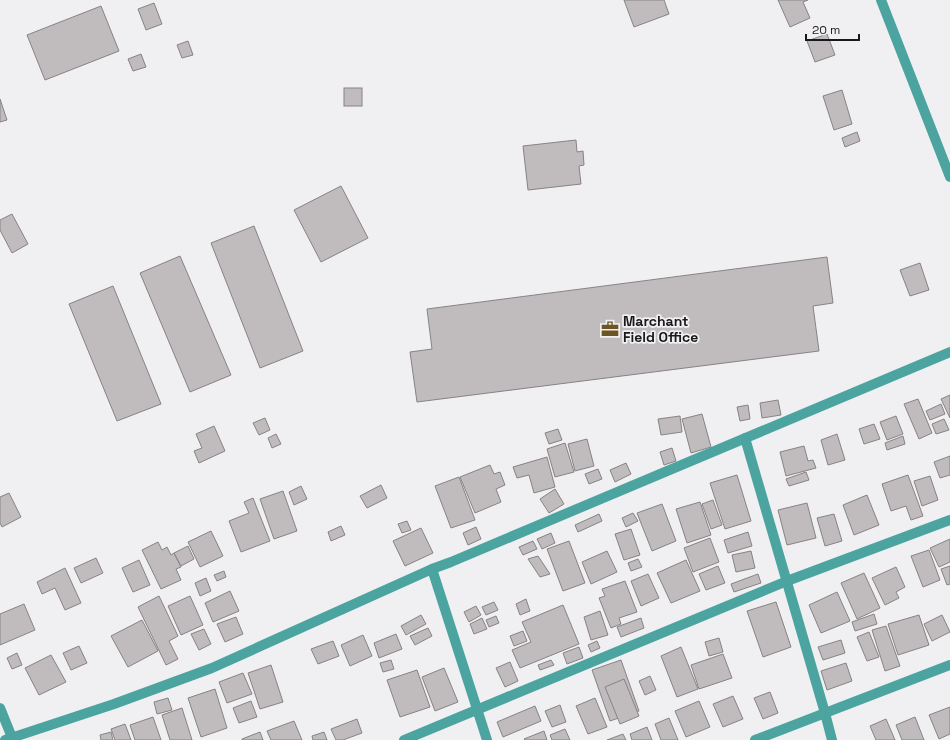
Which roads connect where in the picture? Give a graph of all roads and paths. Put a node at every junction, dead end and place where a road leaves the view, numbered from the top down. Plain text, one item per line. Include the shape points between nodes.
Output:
1 (881, 0) edge
2 (950, 177) edge
3 (950, 352) edge
4 (745, 438) junction
5 (950, 520) edge
6 (432, 569) junction
7 (786, 580) junction
8 (950, 665) edge
9 (0, 708) edge
10 (477, 710) junction
11 (825, 713) junction
12 (10, 739) edge
13 (404, 740) edge
14 (487, 740) edge
15 (755, 740) edge
16 (832, 740) edge

1 - 2 street
3 - 4 street
4 - 6 street
4 - 7 street
5 - 7 street
6 - 10 street
6 - 12 street via 212,668
7 - 10 street
7 - 11 street
8 - 11 street
9 - 12 street
10 - 13 street
10 - 14 street
11 - 15 street
11 - 16 street

